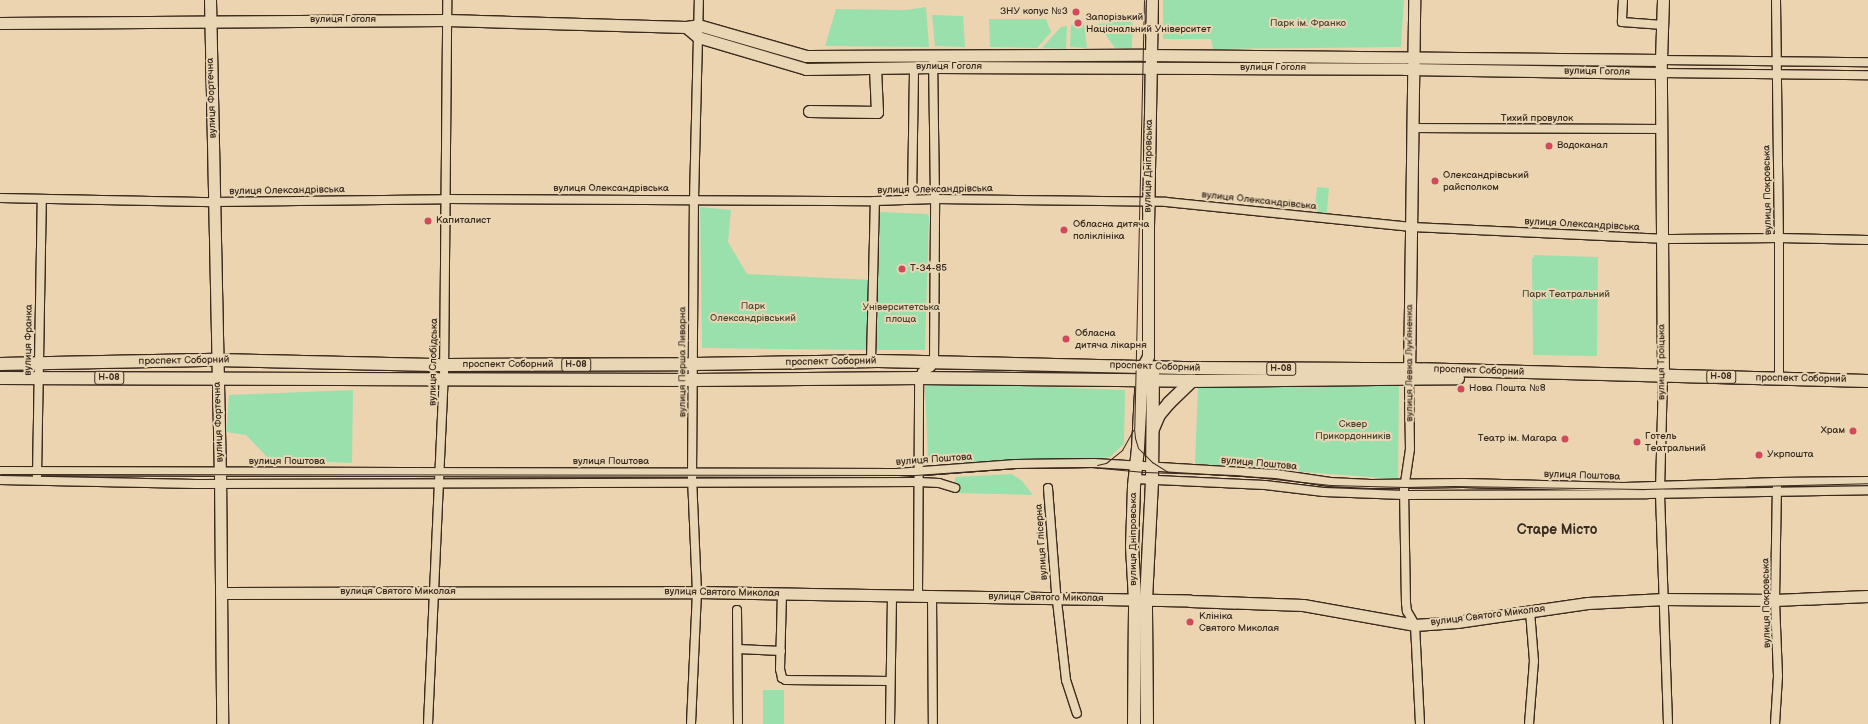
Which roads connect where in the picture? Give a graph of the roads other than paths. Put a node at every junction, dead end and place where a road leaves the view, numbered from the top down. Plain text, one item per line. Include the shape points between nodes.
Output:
1 (210, 0) edge
2 (447, 0) edge
3 (699, 0) edge
4 (1152, 0) edge
5 (1414, 0) edge
6 (1623, 0) edge
7 (1663, 0) edge
8 (1776, 0) edge
9 (210, 20) junction
10 (447, 20) junction
11 (0, 23) edge
12 (1663, 25) junction
13 (698, 31) junction
14 (933, 55) junction
15 (1151, 56) junction
16 (1661, 60) junction
17 (1775, 61) junction
18 (1868, 62) edge
19 (1413, 63) junction
20 (914, 67) junction
21 (934, 67) junction
22 (875, 68) junction
23 (1151, 68) junction
24 (1661, 72) junction
25 (1776, 75) junction
26 (1868, 75) edge
27 (809, 111) dead end
28 (1412, 128) junction
29 (1661, 129) junction
30 (0, 198) edge
31 (42, 199) junction
32 (446, 199) junction
33 (912, 199) junction
34 (935, 199) junction
35 (694, 200) junction
36 (875, 201) junction
37 (215, 202) junction
38 (1148, 202) junction
39 (1412, 227) junction
40 (1779, 238) junction
41 (1662, 239) junction
42 (1868, 240) edge
43 (217, 360) junction
44 (871, 361) junction
45 (934, 362) junction
46 (39, 363) junction
47 (1148, 363) junction
48 (0, 364) edge
49 (693, 364) junction
50 (444, 365) junction
51 (1409, 374) junction
52 (1663, 376) junction
53 (0, 378) edge
54 (39, 378) junction
55 (218, 378) junction
56 (444, 378) junction
57 (919, 378) junction
58 (1779, 379) junction
59 (693, 380) junction
60 (1147, 380) junction
61 (1192, 381) junction
62 (1868, 381) edge
63 (1152, 432) junction
64 (1137, 466) junction
65 (1152, 468) junction
66 (0, 471) edge
67 (36, 471) junction
68 (220, 471) junction
69 (441, 472) junction
70 (693, 472) junction
71 (920, 472) junction
72 (1135, 479) junction
73 (0, 480) edge
74 (1152, 480) junction
75 (37, 481) junction
76 (1868, 481) edge
77 (919, 482) junction
78 (1777, 482) junction
79 (693, 483) junction
80 (219, 484) junction
81 (439, 484) junction
82 (1406, 484) junction
83 (954, 488) dead end
84 (1048, 488) dead end
85 (1660, 490) junction
86 (1868, 490) edge
87 (1777, 491) junction
88 (1404, 495) junction
89 (433, 592) junction
90 (697, 592) junction
91 (221, 593) junction
92 (782, 593) junction
93 (892, 595) junction
94 (932, 595) junction
95 (918, 596) junction
96 (1868, 596) edge
97 (1056, 598) junction
98 (1664, 599) junction
99 (1140, 600) junction
100 (1775, 600) junction
101 (737, 610) dead end
102 (1530, 611) junction
103 (1415, 625) junction
104 (738, 650) junction
105 (781, 651) junction
106 (890, 681) junction
107 (1077, 713) dead end
108 (222, 724) edge
109 (428, 724) edge
110 (691, 724) edge
111 (738, 724) edge
112 (890, 724) edge
113 (933, 724) edge
114 (1134, 724) edge
115 (1147, 724) edge
116 (1420, 724) edge
117 (1529, 724) edge
118 (1668, 724) edge
119 (1775, 724) edge

1 - 9 street, вулиця Фортечна
2 - 10 street, вулиця Слобідська
3 - 13 street, вулиця Перша Ливарна
4 - 15 street, вулиця Дніпровська
5 - 19 street, вулиця Левка Лукʼяненка
6 - 12 street via 1622,22
7 - 12 street, вулиця Троїцька
8 - 17 street, вулиця Покровська
9 - 10 street, вулиця Гоголя
9 - 11 street, вулиця Гоголя
9 - 37 street, вулиця Фортечна
10 - 13 street, вулиця Гоголя via 686,27
10 - 32 street, вулиця Слобідська
12 - 16 street, вулиця Троїцька
13 - 14 street, вулиця Гоголя via 806,56
13 - 22 street, вулиця Гоголя via 806,69
13 - 35 street, вулиця Перша Ливарна
14 - 15 street, вулиця Гоголя
14 - 21 street
15 - 19 street, вулиця Гоголя
15 - 23 street, вулиця Дніпровська
16 - 17 street, вулиця Гоголя
16 - 19 street, вулиця Гоголя
16 - 24 street, вулиця Троїцька
17 - 18 street, вулиця Гоголя
17 - 25 street, вулиця Покровська
19 - 23 street, вулиця Гоголя
19 - 24 street, вулиця Гоголя
19 - 28 street, вулиця Левка Лукʼяненка
20 - 21 street, вулиця Гоголя
20 - 22 street, вулиця Гоголя
20 - 33 street
21 - 23 street, вулиця Гоголя
21 - 34 street
22 - 27 street via 877,112
23 - 38 street, вулиця Дніпровська
24 - 25 street, вулиця Гоголя
24 - 29 street, вулиця Троїцька
25 - 26 street, вулиця Гоголя
25 - 40 street, вулиця Покровська
28 - 29 street, Тихий провулок
28 - 39 street, вулиця Левка Лукʼяненка
29 - 41 street, вулиця Троїцька
30 - 31 street, вулиця Олександрівська
31 - 37 street, вулиця Олександрівська
31 - 46 street, вулиця Франка
32 - 35 street, вулиця Олександрівська
32 - 37 street, вулиця Олександрівська
32 - 50 street, вулиця Слобідська
33 - 34 street, вулиця Олександрівська
33 - 36 street, вулиця Олександрівська
34 - 38 street, вулиця Олександрівська
34 - 45 street
35 - 36 street, вулиця Олександрівська
35 - 49 street, вулиця Перша Ливарна
36 - 44 street
37 - 43 street, вулиця Фортечна
38 - 39 street, вулиця Олександрівська
38 - 47 street, вулиця Дніпровська
39 - 41 street, вулиця Олександрівська
39 - 51 street, вулиця Левка Лукʼяненка
40 - 41 street, вулиця Олександрівська
40 - 42 street, вулиця Олександрівська
40 - 58 street, вулиця Покровська
41 - 52 street, вулиця Троїцька
43 - 46 main road, проспект Соборний / Н-08
43 - 50 main road, проспект Соборний / Н-08
43 - 55 street, вулиця Фортечна
44 - 45 main road, проспект Соборний / Н-08
44 - 49 main road, проспект Соборний / Н-08
45 - 47 main road, проспект Соборний / Н-08
45 - 57 street
46 - 48 main road, проспект Соборний / Н-08
46 - 54 street, вулиця Франка
47 - 51 main road, проспект Соборний / Н-08
47 - 60 main road, вулиця Дніпровська
49 - 50 main road, проспект Соборний / Н-08
49 - 59 street, вулиця Перша Ливарна
50 - 56 street, вулиця Слобідська
51 - 52 main road, проспект Соборний / Н-08
51 - 61 main road, проспект Соборний / Н-08
51 - 82 street, вулиця Левка Лукʼяненка via 1410,449
52 - 58 main road, проспект Соборний / Н-08
52 - 85 street, вулиця Троїцька
53 - 54 main road, проспект Соборний / Н-08
54 - 55 main road, проспект Соборний / Н-08
54 - 67 street, вулиця Франка
55 - 56 main road, проспект Соборний / Н-08
55 - 68 street, вулиця Фортечна
56 - 59 main road, проспект Соборний / Н-08
56 - 69 street, вулиця Слобідська
57 - 59 main road, проспект Соборний / Н-08
57 - 60 main road, проспект Соборний / Н-08
57 - 71 street
58 - 62 main road, проспект Соборний / Н-08
59 - 70 street, вулиця Перша Ливарна
60 - 61 main road, проспект Соборний / Н-08
60 - 63 main road, вулиця Дніпровська
60 - 64 main road, вулиця Дніпровська
61 - 63 main road via 1159,415
63 - 65 main road, вулиця Дніпровська
64 - 65 street, вулиця Поштова
64 - 71 street, вулиця Поштова via 1094,463 1016,464
64 - 72 main road, вулиця Дніпровська
65 - 74 main road, вулиця Дніпровська
65 - 82 street, вулиця Поштова via 1276,474 1330,482
66 - 67 street, вулиця Поштова
67 - 68 street, вулиця Поштова
67 - 75 street, вулиця Франка
68 - 69 street, вулиця Поштова
68 - 80 street, вулиця Фортечна
69 - 70 street, вулиця Поштова
69 - 81 street, вулиця Слобідська
70 - 71 street, вулиця Поштова
70 - 79 street, вулиця Перша Ливарна
71 - 77 street
72 - 74 street, вулиця Поштова
72 - 99 main road, вулиця Дніпровська via 1132,547
73 - 75 street, вулиця Поштова
74 - 88 street, вулиця Поштова
74 - 99 main road, вулиця Дніпровська
75 - 80 street, вулиця Поштова
76 - 78 street, вулиця Поштова
77 - 79 street, вулиця Поштова
77 - 83 street, вулиця Поштова via 939,483
77 - 95 street
78 - 85 street, вулиця Поштова
78 - 87 street, вулиця Покровська
79 - 81 street, вулиця Поштова
79 - 90 street, вулиця Перша Ливарна
80 - 81 street, вулиця Поштова
80 - 91 street, вулиця Фортечна
81 - 89 street, вулиця Слобідська
82 - 85 street, вулиця Поштова via 1479,483
82 - 88 street, вулиця Левка Лукʼяненка
84 - 97 street, вулиця Глісерна
85 - 87 street, вулиця Поштова
85 - 88 street, вулиця Поштова
85 - 98 street, вулиця Троїцька
86 - 87 street, вулиця Поштова
87 - 100 street, вулиця Покровська
88 - 103 street, вулиця Левка Лукʼяненка via 1406,603 1407,611
89 - 90 street, вулиця Святого Миколая
89 - 91 street, вулиця Святого Миколая
89 - 109 street, вулиця Слобідська
90 - 92 street, вулиця Святого Миколая
90 - 110 street, вулиця Перша Ливарна
91 - 108 street, вулиця Фортечна
92 - 93 street, вулиця Святого Миколая
92 - 105 street
93 - 95 street, вулиця Святого Миколая
93 - 106 street
94 - 95 street, вулиця Святого Миколая
94 - 97 street, вулиця Святого Миколая
94 - 113 street
96 - 100 street, вулиця Святого Миколая
97 - 99 street, вулиця Святого Миколая
97 - 107 street, вулиця Глісерна via 1066,680
98 - 100 street, вулиця Святого Миколая
98 - 102 street, вулиця Святого Миколая via 1588,603
98 - 118 street, вулиця Троїцька
99 - 103 street, вулиця Святого Миколая via 1303,605
99 - 114 main road, вулиця Дніпровська
99 - 115 main road, вулиця Дніпровська
100 - 119 street, вулиця Покровська via 1778,676
101 - 104 street
102 - 103 street, вулиця Святого Миколая via 1457,622
102 - 117 street via 1534,661
103 - 116 street, вулиця Левка Лукʼяненка
104 - 105 street
104 - 111 street
105 - 106 street via 780,675 786,680
106 - 112 street

